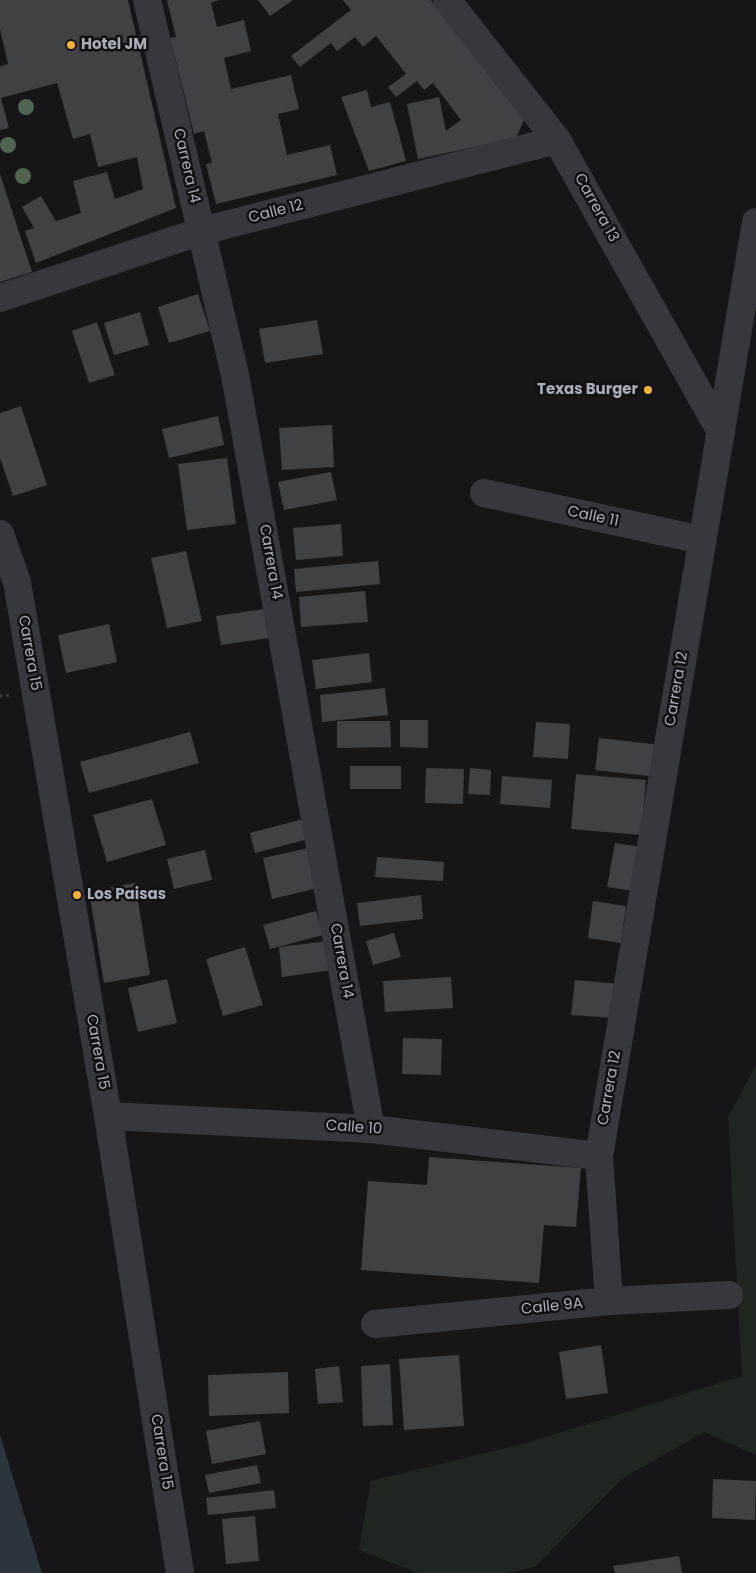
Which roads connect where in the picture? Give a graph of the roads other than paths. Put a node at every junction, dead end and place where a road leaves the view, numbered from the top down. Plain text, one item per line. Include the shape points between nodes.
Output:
1 (147, 0) edge
2 (447, 0) edge
3 (557, 140) junction
4 (756, 222) edge
5 (202, 231) junction
6 (0, 298) edge
7 (721, 432) junction
8 (484, 493) dead end
9 (0, 534) edge
10 (702, 540) junction
11 (108, 1116) junction
12 (371, 1128) junction
13 (599, 1156) junction
14 (729, 1294) dead end
15 (609, 1301) junction
16 (376, 1324) dead end
17 (180, 1573) edge

1 - 5 street, Carrera 14
2 - 3 street, Carrera 13
3 - 5 street, Calle 12
3 - 7 street, Carrera 13
4 - 7 street, Carrera 12
5 - 6 street, Calle 12
5 - 12 street, Carrera 14 via 255,480
7 - 10 street, Carrera 12
8 - 10 street, Calle 11
9 - 11 street, Carrera 15 via 17,582
10 - 13 street, Carrera 12
11 - 12 street, Calle 10
11 - 17 street, Carrera 15
12 - 13 street, Calle 10
13 - 15 street, Carrera 12
14 - 15 street, Calle 9A
15 - 16 street, Calle 9A

